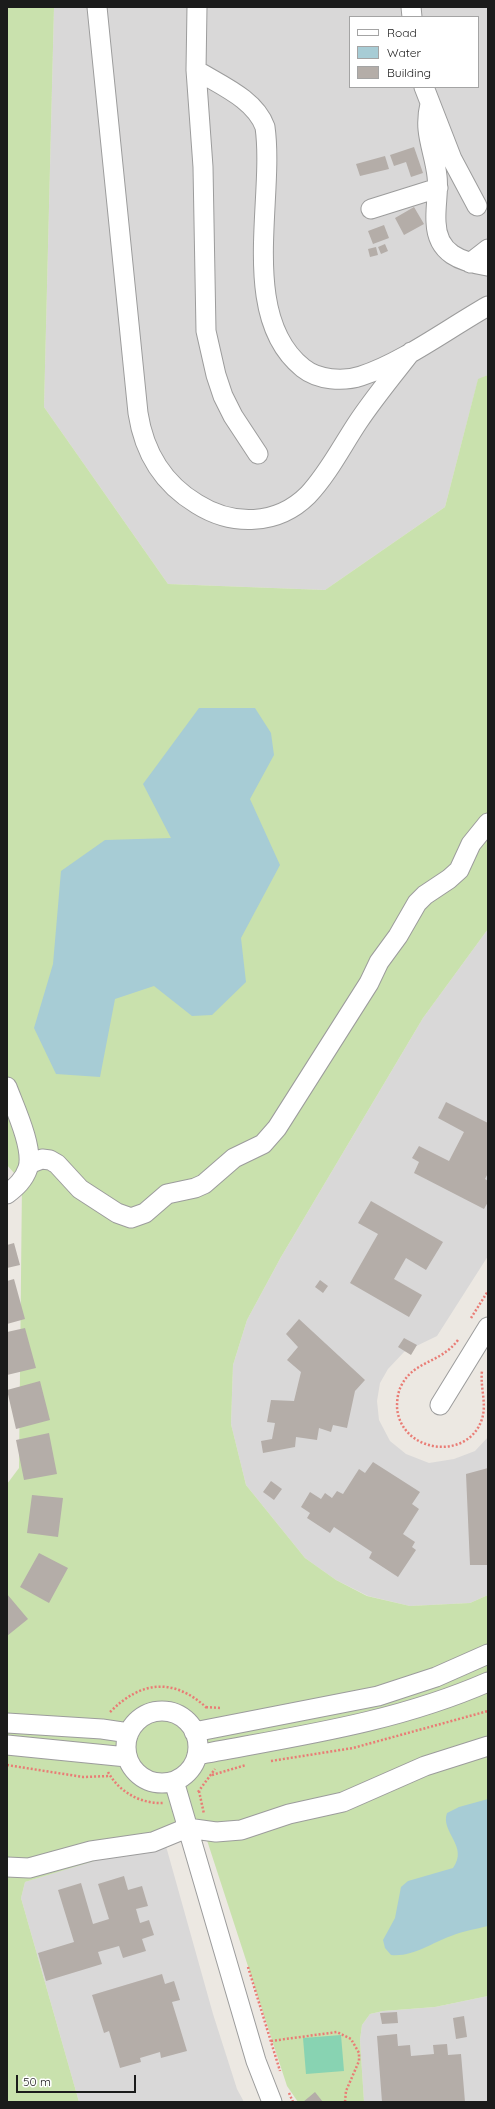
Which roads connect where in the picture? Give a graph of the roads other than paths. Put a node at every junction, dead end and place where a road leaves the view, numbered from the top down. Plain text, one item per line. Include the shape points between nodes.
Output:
1 (97, 7) edge
2 (197, 7) edge
3 (196, 70) junction
4 (427, 96) edge
5 (438, 188) junction
6 (477, 206) dead end
7 (371, 209) dead end
8 (488, 249) edge
9 (470, 263) junction
10 (488, 266) edge
11 (488, 306) edge
12 (411, 352) junction
13 (258, 454) dead end
14 (488, 823) edge
15 (7, 1087) edge
16 (29, 1164) junction
17 (7, 1194) edge
18 (488, 1327) edge
19 (440, 1405) dead end
20 (488, 1654) edge
21 (488, 1682) edge
22 (7, 1723) edge
23 (194, 1732) junction
24 (129, 1733) junction
25 (7, 1745) edge
26 (488, 1746) edge
27 (197, 1754) junction
28 (127, 1757) junction
29 (174, 1781) junction
30 (187, 1828) junction
31 (7, 1867) edge
32 (272, 2102) edge

1 - 12 street via 138,413 142,435 153,461 173,487 201,506 227,518 264,519 288,510 308,495 316,485 358,421
2 - 3 street
3 - 12 street via 250,104 262,118 265,127 265,293 271,321 292,358 307,372 319,377 344,379 372,373
3 - 13 street via 205,212 206,331 223,396
4 - 5 street via 428,136
4 - 6 street via 452,159
5 - 7 street
5 - 9 street via 436,221 440,240 452,255
8 - 9 street
9 - 10 street
11 - 12 street
14 - 16 street via 471,844 458,870 417,903 281,1122 263,1144 234,1158 204,1184 167,1194 145,1213 131,1218 117,1213 80,1189 50,1160 42,1159
15 - 16 street via 26,1144
16 - 17 street via 25,1176
18 - 19 street
20 - 23 street via 436,1677 378,1696
21 - 27 street via 432,1704 348,1727
22 - 24 street
23 - 24 street via 182,1718 166,1712 148,1714 134,1725
23 - 27 street
24 - 28 street
25 - 28 street
26 - 30 street via 425,1766 343,1802 289,1814 241,1830 225,1832
27 - 29 street via 189,1771
28 - 29 street via 130,1765 141,1777 157,1783
29 - 30 street
30 - 31 street via 153,1842 91,1851 29,1868
30 - 32 street via 255,2055

